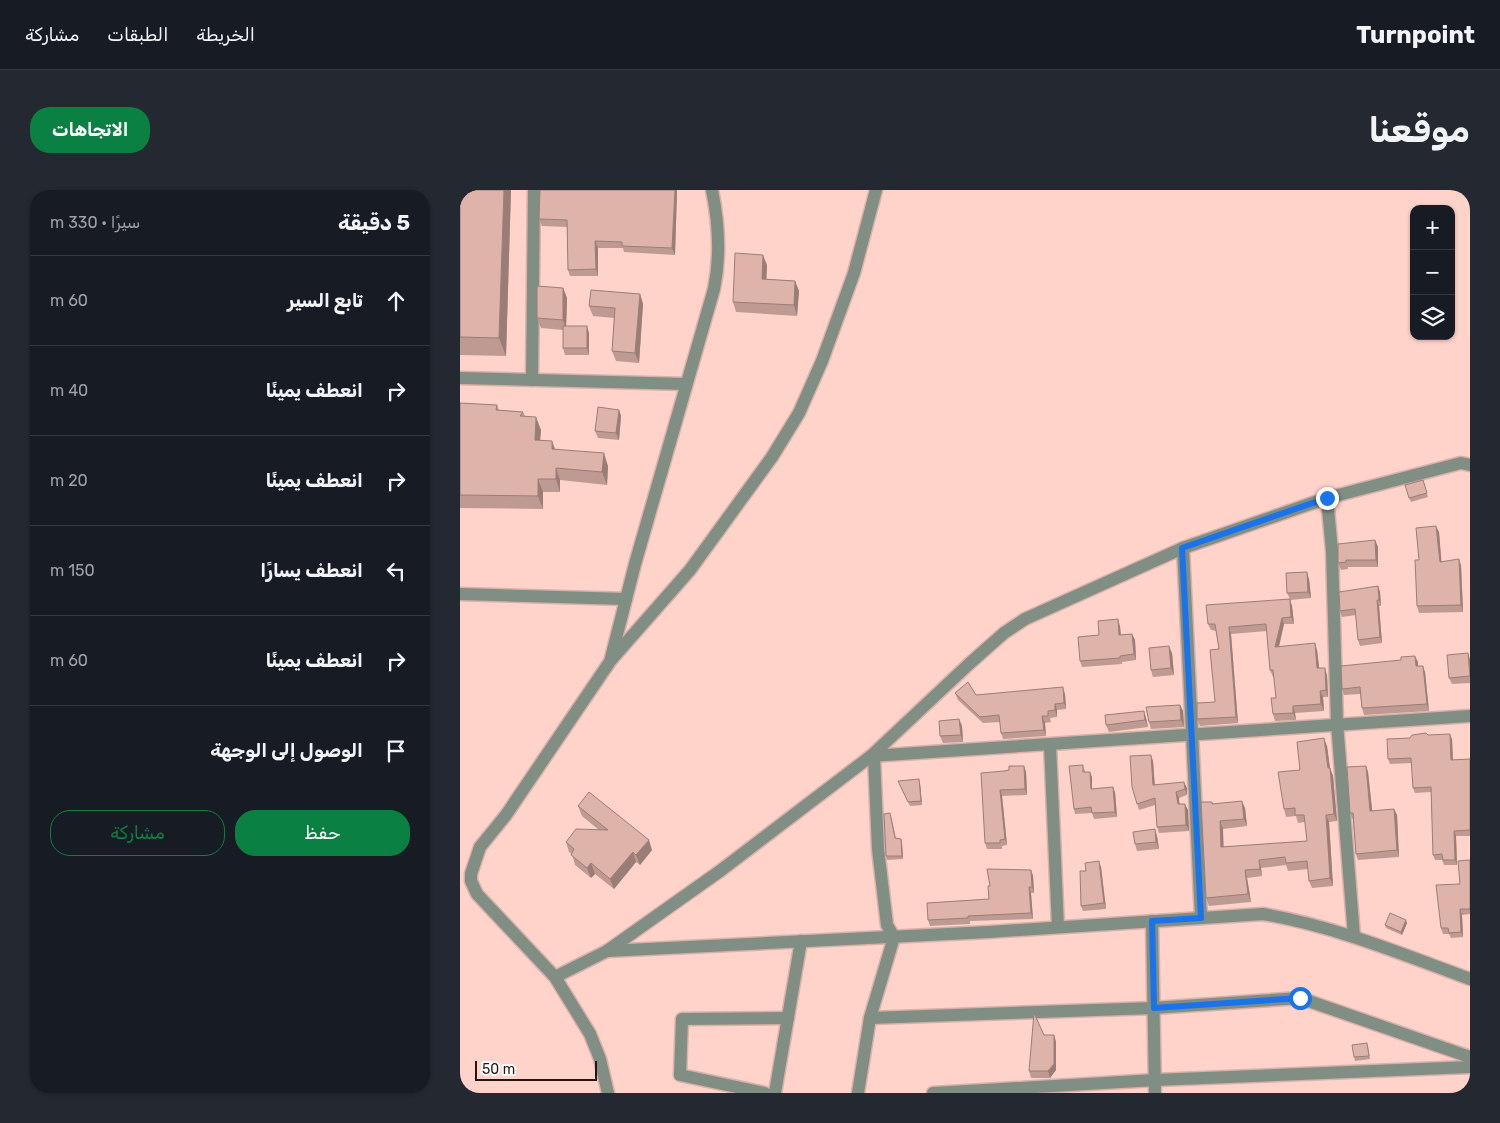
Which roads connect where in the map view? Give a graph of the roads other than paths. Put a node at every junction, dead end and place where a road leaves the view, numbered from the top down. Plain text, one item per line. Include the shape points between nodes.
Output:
1 (534, 190) edge
2 (712, 190) edge
3 (876, 190) edge
4 (460, 378) edge
5 (532, 380) junction
6 (686, 384) junction
7 (1470, 465) edge
8 (1327, 498) junction
9 (1182, 548) junction
10 (460, 594) edge
11 (626, 599) junction
12 (611, 660) junction
13 (1470, 716) edge
14 (1337, 724) junction
15 (1191, 735) junction
16 (1050, 745) junction
17 (873, 756) junction
18 (1201, 918) junction
19 (1152, 921) junction
20 (1058, 927) junction
21 (894, 936) junction
22 (1354, 936) junction
23 (801, 941) junction
24 (607, 951) junction
25 (555, 977) junction
26 (1470, 979) edge
27 (1154, 1008) junction
28 (788, 1018) junction
29 (870, 1018) junction
30 (1470, 1057) edge
31 (1470, 1067) edge
32 (1155, 1087) edge
33 (608, 1093) edge
34 (765, 1093) edge
35 (775, 1093) edge
36 (858, 1093) edge
37 (933, 1093) edge

1 - 5 street
2 - 6 street via 719,225 717,273
3 - 12 street via 854,273 796,419 690,570
4 - 5 street
5 - 6 street
6 - 11 street
7 - 8 street via 1461,463
8 - 9 street
8 - 14 street via 1332,551
9 - 15 street
9 - 17 street via 1044,609 1004,633
10 - 11 street
11 - 12 street
12 - 25 street via 506,815 480,847 471,874 477,894
13 - 14 street
14 - 15 street
14 - 22 street
15 - 16 street
15 - 18 street
16 - 17 street
16 - 20 street
17 - 21 street via 887,925
17 - 24 street
18 - 19 street
18 - 22 street via 1263,914
19 - 20 street
19 - 27 street
20 - 21 street
21 - 23 street
21 - 29 street
22 - 26 street
23 - 24 street
23 - 28 street
24 - 25 street
25 - 33 street via 590,1034
27 - 29 street
27 - 30 street via 1300,998
27 - 32 street
28 - 34 street via 682,1019 680,1075
28 - 35 street
29 - 36 street
31 - 32 street
32 - 37 street

